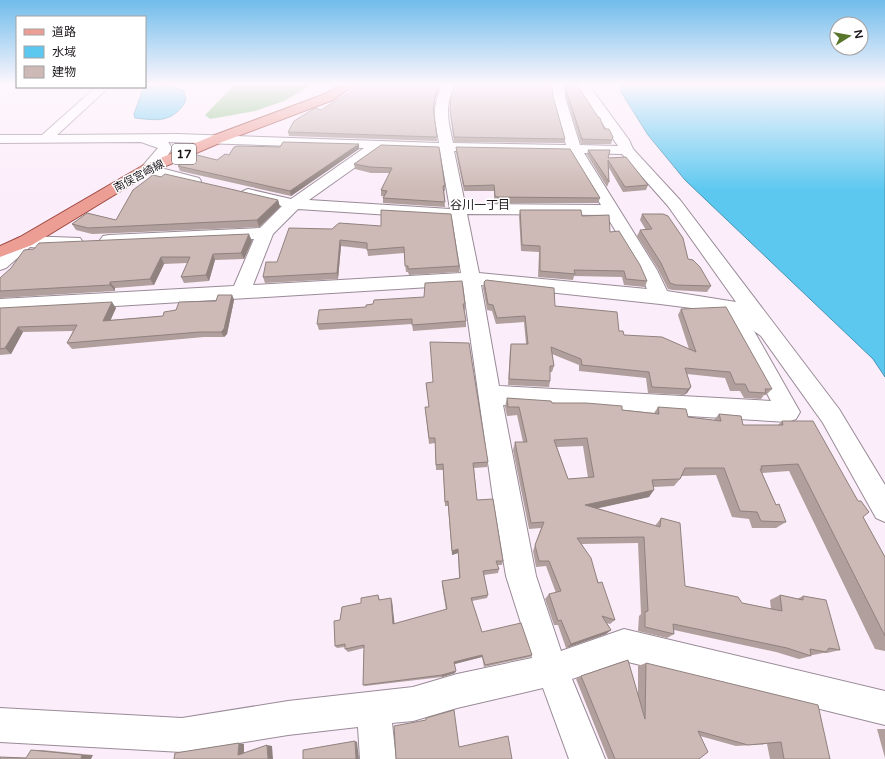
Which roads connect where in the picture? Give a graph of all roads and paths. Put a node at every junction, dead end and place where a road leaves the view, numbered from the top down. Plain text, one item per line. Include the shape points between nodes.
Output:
1 (66, 119) edge
2 (271, 119) edge
3 (277, 119) edge
4 (442, 119) edge
5 (566, 119) edge
6 (606, 119) edge
7 (140, 138) junction
8 (0, 139) edge
9 (45, 139) junction
10 (217, 139) junction
11 (279, 142) junction
12 (379, 144) junction
13 (448, 147) junction
14 (574, 148) junction
15 (626, 150) junction
16 (147, 169) junction
17 (205, 184) edge
18 (235, 191) edge
19 (294, 204) junction
20 (612, 210) junction
21 (459, 212) junction
22 (265, 233) junction
23 (26, 241) junction
24 (0, 252) edge
25 (0, 264) edge
26 (471, 278) junction
27 (241, 292) junction
28 (660, 297) junction
29 (0, 306) edge
30 (729, 306) junction
31 (770, 332) junction
32 (489, 395) junction
33 (885, 509) edge
34 (552, 670) junction
35 (373, 708) junction
36 (885, 708) edge
37 (0, 725) edge
38 (378, 759) edge
39 (587, 759) edge

1 - 9 street
2 - 10 main road, 南俣宮崎線 / 17
3 - 11 street via 263,130 263,134
4 - 13 street
5 - 14 street
6 - 15 street via 624,143
7 - 9 street
7 - 10 street
7 - 16 street via 157,141 165,148
8 - 9 street
10 - 11 street
10 - 16 main road, 南俣宮崎線 / 17
11 - 12 street
12 - 13 street
12 - 19 street
13 - 14 street
13 - 21 street
14 - 15 street
14 - 20 street
15 - 31 street via 674,203
16 - 17 street
16 - 23 main road, 南俣宮崎線 / 17
18 - 19 street
19 - 21 street
19 - 22 street
20 - 21 street
20 - 28 street via 648,270
21 - 26 street
22 - 23 street via 48,243
22 - 27 street
23 - 24 main road, 南俣宮崎線 / 17
23 - 25 street
26 - 27 street
26 - 28 street
26 - 32 street
27 - 29 street
28 - 30 street
30 - 31 street
30 - 32 street via 788,412
31 - 33 street via 831,416
32 - 34 street via 521,576
34 - 35 street via 457,691 413,704
34 - 36 street via 624,645
34 - 39 street
35 - 37 street via 182,735
35 - 38 street

